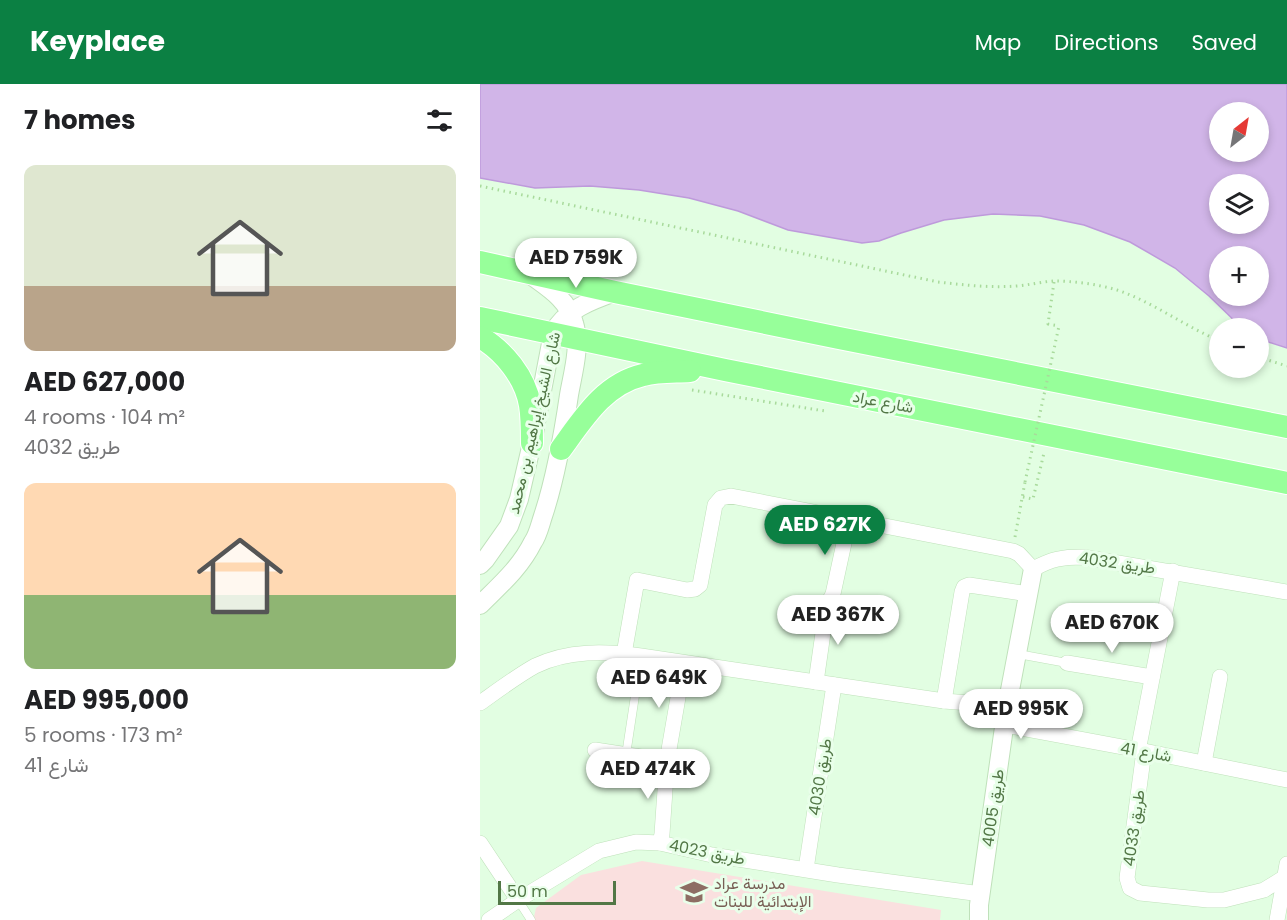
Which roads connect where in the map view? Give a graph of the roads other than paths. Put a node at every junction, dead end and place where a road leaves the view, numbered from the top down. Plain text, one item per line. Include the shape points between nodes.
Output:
1 (480, 262) edge
2 (527, 272) junction
3 (615, 292) junction
4 (571, 313) junction
5 (480, 318) edge
6 (553, 333) junction
7 (480, 337) edge
8 (578, 338) junction
9 (724, 370) junction
10 (1287, 427) edge
11 (532, 443) junction
12 (561, 449) junction
13 (1287, 483) edge
14 (849, 520) junction
15 (480, 565) edge
16 (1033, 569) junction
17 (1173, 572) junction
18 (1287, 592) edge
19 (1029, 594) junction
20 (480, 605) edge
21 (1017, 653) junction
22 (624, 654) junction
23 (641, 656) junction
24 (684, 663) junction
25 (1067, 663) joint
26 (1152, 677) junction
27 (1220, 678) dead end
28 (816, 682) junction
29 (834, 685) junction
30 (944, 701) junction
31 (480, 703) edge
32 (1007, 706) junction
33 (1005, 725) junction
34 (595, 750) dead end
35 (1141, 751) junction
36 (626, 755) junction
37 (667, 760) junction
38 (1204, 763) junction
39 (1287, 780) edge
40 (480, 843) edge
41 (660, 843) junction
42 (806, 869) junction
43 (1286, 871) edge
44 (519, 900) junction
45 (978, 910) edge
46 (489, 920) edge
47 (531, 920) edge
48 (1277, 920) edge

1 - 2 main road
2 - 3 main road
2 - 4 street, شارع الشيخ إبراهيم بن محمد via 558,296
3 - 4 street, شارع الشيخ إبراهيم بن محمد
3 - 10 main road
4 - 6 street, شارع الشيخ إبراهيم بن محمد
4 - 8 street, شارع الشيخ إبراهيم بن محمد
5 - 6 main road, شارع عراد
6 - 8 main road, شارع عراد
6 - 11 street, شارع الشيخ إبراهيم بن محمد
7 - 11 main road via 504,355 524,387 530,405
8 - 9 main road, شارع عراد
8 - 12 street, شارع الشيخ إبراهيم بن محمد
9 - 12 main road via 659,372 628,379 608,390
9 - 13 main road, شارع عراد
11 - 15 street, شارع الشيخ إبراهيم بن محمد via 509,526
12 - 20 street, شارع الشيخ إبراهيم بن محمد via 535,540 519,566
14 - 16 street via 1013,551
14 - 22 street via 731,496 721,498 715,505 695,589 637,580
14 - 28 street via 833,594 827,605
16 - 17 street, طريق 4032 via 1063,557 1083,557
16 - 19 street, طريق 4005
17 - 18 street, طريق 4032
17 - 26 street
19 - 21 street, طريق 4005
19 - 30 street via 964,587
21 - 25 lane
21 - 32 street, طريق 4005
22 - 23 street
22 - 31 street via 572,654 535,666
23 - 24 street
23 - 36 lane
24 - 28 street
24 - 37 street
25 - 26 street
26 - 35 street
27 - 38 street
28 - 29 street
29 - 30 street
29 - 42 street, طريق 4030
30 - 32 street
32 - 33 street, طريق 4005
33 - 35 street, شارع 41
33 - 45 street, طريق 4005
34 - 36 street
35 - 38 street, شارع 41
35 - 43 street, طريق 4033 via 1127,878 1130,888 1140,894 1224,900 1264,890
36 - 37 street
37 - 41 street
38 - 39 street, شارع 41
40 - 44 street
41 - 42 street, طريق 4023
41 - 44 street, طريق 4023 via 636,842 599,851
42 - 45 street, طريق 4023
43 - 48 street
44 - 46 street, طريق 4023
44 - 47 lane

